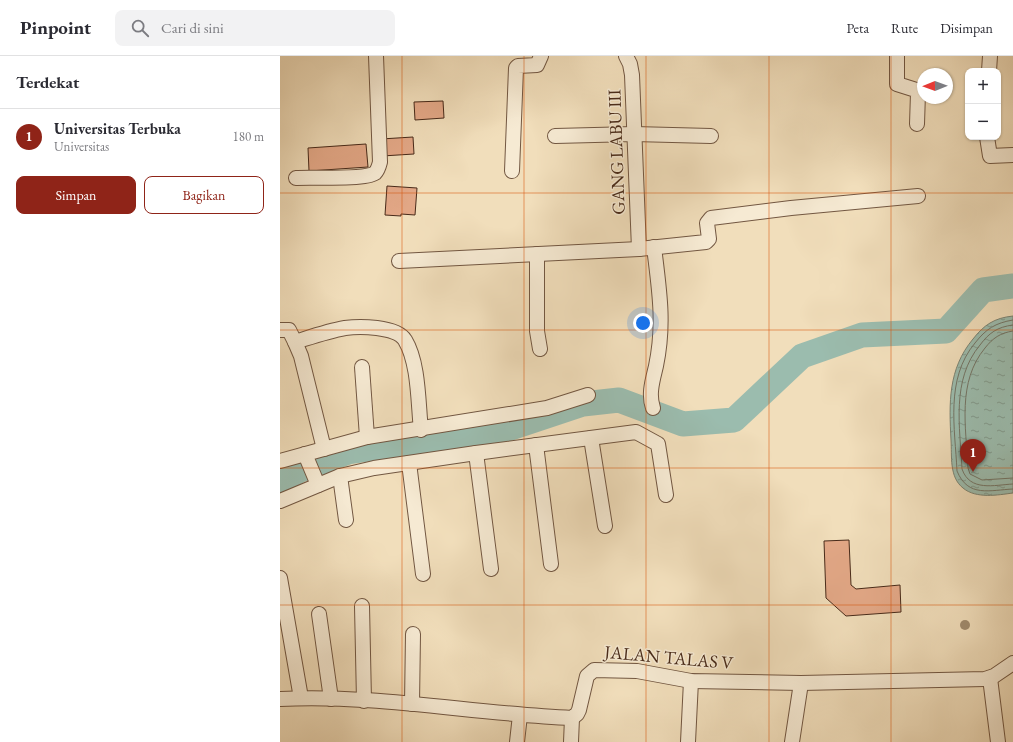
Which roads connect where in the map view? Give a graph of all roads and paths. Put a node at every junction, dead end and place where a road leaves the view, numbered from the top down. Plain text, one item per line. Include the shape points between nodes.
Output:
1 (376, 56) edge
2 (541, 56) edge
3 (626, 56) edge
4 (896, 56) edge
5 (990, 56) edge
6 (989, 68) edge
7 (917, 124) dead end
8 (634, 134) junction
9 (555, 136) dead end
10 (711, 136) dead end
11 (987, 140) edge
12 (1013, 155) edge
13 (512, 171) dead end
14 (296, 178) dead end
15 (918, 196) dead end
16 (654, 247) junction
17 (639, 249) junction
18 (537, 254) junction
19 (399, 261) dead end
20 (280, 330) edge
21 (295, 342) junction
22 (540, 349) dead end
23 (362, 367) dead end
24 (588, 395) dead end
25 (653, 408) dead end
26 (420, 430) junction
27 (367, 437) junction
28 (591, 438) junction
29 (536, 445) junction
30 (324, 449) junction
31 (476, 453) junction
32 (308, 460) junction
33 (280, 461) edge
34 (409, 463) junction
35 (340, 476) junction
36 (318, 485) junction
37 (666, 495) dead end
38 (280, 501) edge
39 (346, 520) dead end
40 (605, 526) dead end
41 (551, 564) dead end
42 (491, 569) dead end
43 (423, 574) dead end
44 (280, 578) edge
45 (362, 606) dead end
46 (319, 614) dead end
47 (413, 634) dead end
48 (1013, 663) edge
49 (990, 678) junction
50 (691, 681) junction
51 (801, 683) junction
52 (301, 698) junction
53 (280, 699) edge
54 (331, 699) junction
55 (364, 701) junction
56 (412, 704) junction
57 (520, 716) junction
58 (572, 718) junction
59 (517, 742) edge
60 (571, 742) edge
61 (688, 742) edge
62 (792, 742) edge
63 (998, 742) edge

1 - 14 street via 379,168 370,175 361,177
2 - 13 street via 537,65 516,68
3 - 8 street, GANG LABU III via 632,71
4 - 7 street via 897,84 918,93
5 - 6 street
8 - 9 street
8 - 10 street
8 - 17 street, GANG LABU III
11 - 12 street via 990,156
15 - 16 street via 711,218 708,222 707,242
16 - 17 street
16 - 25 street via 662,312 659,350 651,393
17 - 18 street
18 - 19 street
18 - 22 street via 537,331
20 - 21 street via 289,330
21 - 26 street via 345,328 380,328 394,331 405,339 411,357 416,380
21 - 30 street via 301,356
23 - 27 street
24 - 26 street via 547,408
26 - 27 street
27 - 30 street
28 - 29 street
28 - 37 street via 636,432 658,444
28 - 40 street
29 - 31 street
29 - 41 street
30 - 32 street
31 - 34 street
31 - 42 street
32 - 33 street
32 - 36 street
34 - 35 street
34 - 43 street
35 - 36 street
35 - 39 street
36 - 38 street
44 - 52 street
45 - 55 street
46 - 54 street
47 - 56 street
48 - 49 street
49 - 51 street, JALAN TALAS V
49 - 63 street
50 - 51 street, JALAN TALAS V
50 - 58 street, JALAN TALAS V via 637,671 594,670 587,676 579,710
50 - 61 street
51 - 62 street
52 - 53 street
52 - 54 street
54 - 55 street
55 - 56 street
56 - 57 street
57 - 58 street
57 - 59 street
58 - 60 street

